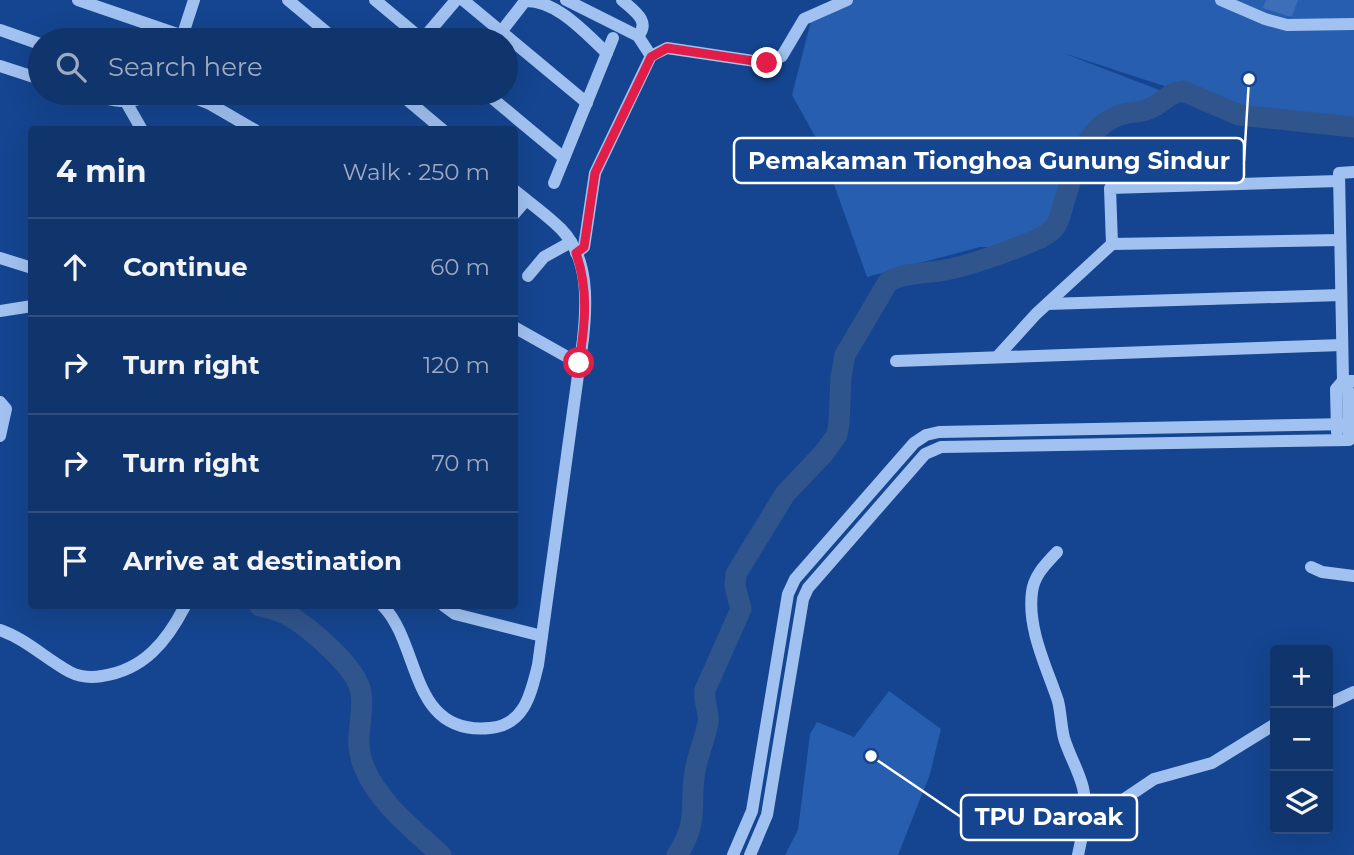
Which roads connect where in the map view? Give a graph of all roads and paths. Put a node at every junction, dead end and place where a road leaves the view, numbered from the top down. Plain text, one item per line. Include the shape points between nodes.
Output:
1 (78, 0) edge
2 (194, 0) edge
3 (288, 0) edge
4 (375, 0) edge
5 (456, 0) edge
6 (463, 0) edge
7 (566, 0) edge
8 (622, 0) edge
9 (847, 0) edge
10 (1221, 0) edge
11 (1354, 24) edge
12 (155, 28) edge
13 (185, 28) edge
14 (322, 28) edge
15 (409, 28) edge
16 (433, 28) edge
17 (497, 28) edge
18 (505, 28) edge
19 (0, 30) edge
20 (638, 36) junction
21 (614, 38) dead end
22 (28, 40) edge
23 (518, 45) edge
24 (607, 53) junction
25 (651, 57) junction
26 (0, 66) edge
27 (28, 75) edge
28 (587, 103) junction
29 (128, 105) edge
30 (212, 105) edge
31 (413, 105) edge
32 (500, 105) edge
33 (140, 126) edge
34 (248, 126) edge
35 (438, 126) edge
36 (564, 158) junction
37 (1354, 172) edge
38 (1339, 181) junction
39 (554, 183) dead end
40 (518, 193) edge
41 (526, 200) junction
42 (518, 209) edge
43 (1354, 231) edge
44 (1340, 235) junction
45 (1112, 244) junction
46 (573, 248) junction
47 (0, 258) edge
48 (28, 267) edge
49 (528, 276) dead end
50 (1347, 281) edge
51 (1341, 295) junction
52 (1047, 304) junction
53 (28, 307) edge
54 (0, 311) edge
55 (518, 329) edge
56 (1348, 330) edge
57 (1342, 345) junction
58 (997, 357) junction
59 (896, 361) dead end
60 (579, 363) junction
61 (1348, 381) edge
62 (0, 402) edge
63 (1343, 424) junction
64 (0, 436) edge
65 (1057, 552) dead end
66 (1311, 567) dead end
67 (1354, 576) edge
68 (183, 609) edge
69 (385, 609) edge
70 (448, 609) edge
71 (0, 630) edge
72 (542, 636) junction
73 (1354, 692) edge
74 (1333, 702) edge
75 (1270, 727) edge
76 (1082, 836) junction
77 (733, 855) edge
78 (750, 855) edge
79 (1078, 855) edge

1 - 12 street
2 - 13 street
3 - 14 street
4 - 15 street
5 - 16 street
6 - 17 street
7 - 20 street
8 - 20 street via 644,23
9 - 25 street via 804,19 782,56 767,63 667,48
10 - 11 street via 1287,24
18 - 24 street via 525,1 536,0 562,13
19 - 22 street
20 - 25 street
21 - 24 street
23 - 28 street
24 - 28 street
25 - 46 street via 595,173 584,247
26 - 27 street
28 - 36 street
29 - 33 street
30 - 34 street
31 - 35 street
32 - 36 street
36 - 39 street
37 - 38 street via 1339,173
38 - 44 street
38 - 45 street via 1110,188
40 - 41 street
41 - 42 street
41 - 46 street via 562,231
43 - 44 street
44 - 45 street
44 - 50 street
45 - 52 street
46 - 49 street via 544,257
46 - 60 street via 586,299
47 - 48 street
50 - 51 street
51 - 52 street
51 - 56 street
52 - 58 street
53 - 54 street
55 - 60 street
56 - 57 street
57 - 58 street
57 - 61 street
58 - 59 street
60 - 72 street
61 - 63 street via 1336,389
62 - 64 street via 6,409
63 - 77 street via 939,432 914,443 795,579 788,594 752,811
63 - 78 street via 1337,440 941,447 925,454 803,599 767,815
65 - 76 street via 1035,581 1032,615 1059,704 1065,742 1084,790
66 - 67 street
68 - 71 street via 171,633 150,656 125,670 97,677 69,671
69 - 72 street via 397,625 424,692 448,720 468,728 495,728 518,716 530,696
70 - 72 street
73 - 74 street
75 - 76 street via 1212,763 1154,779 1096,818
76 - 79 street

